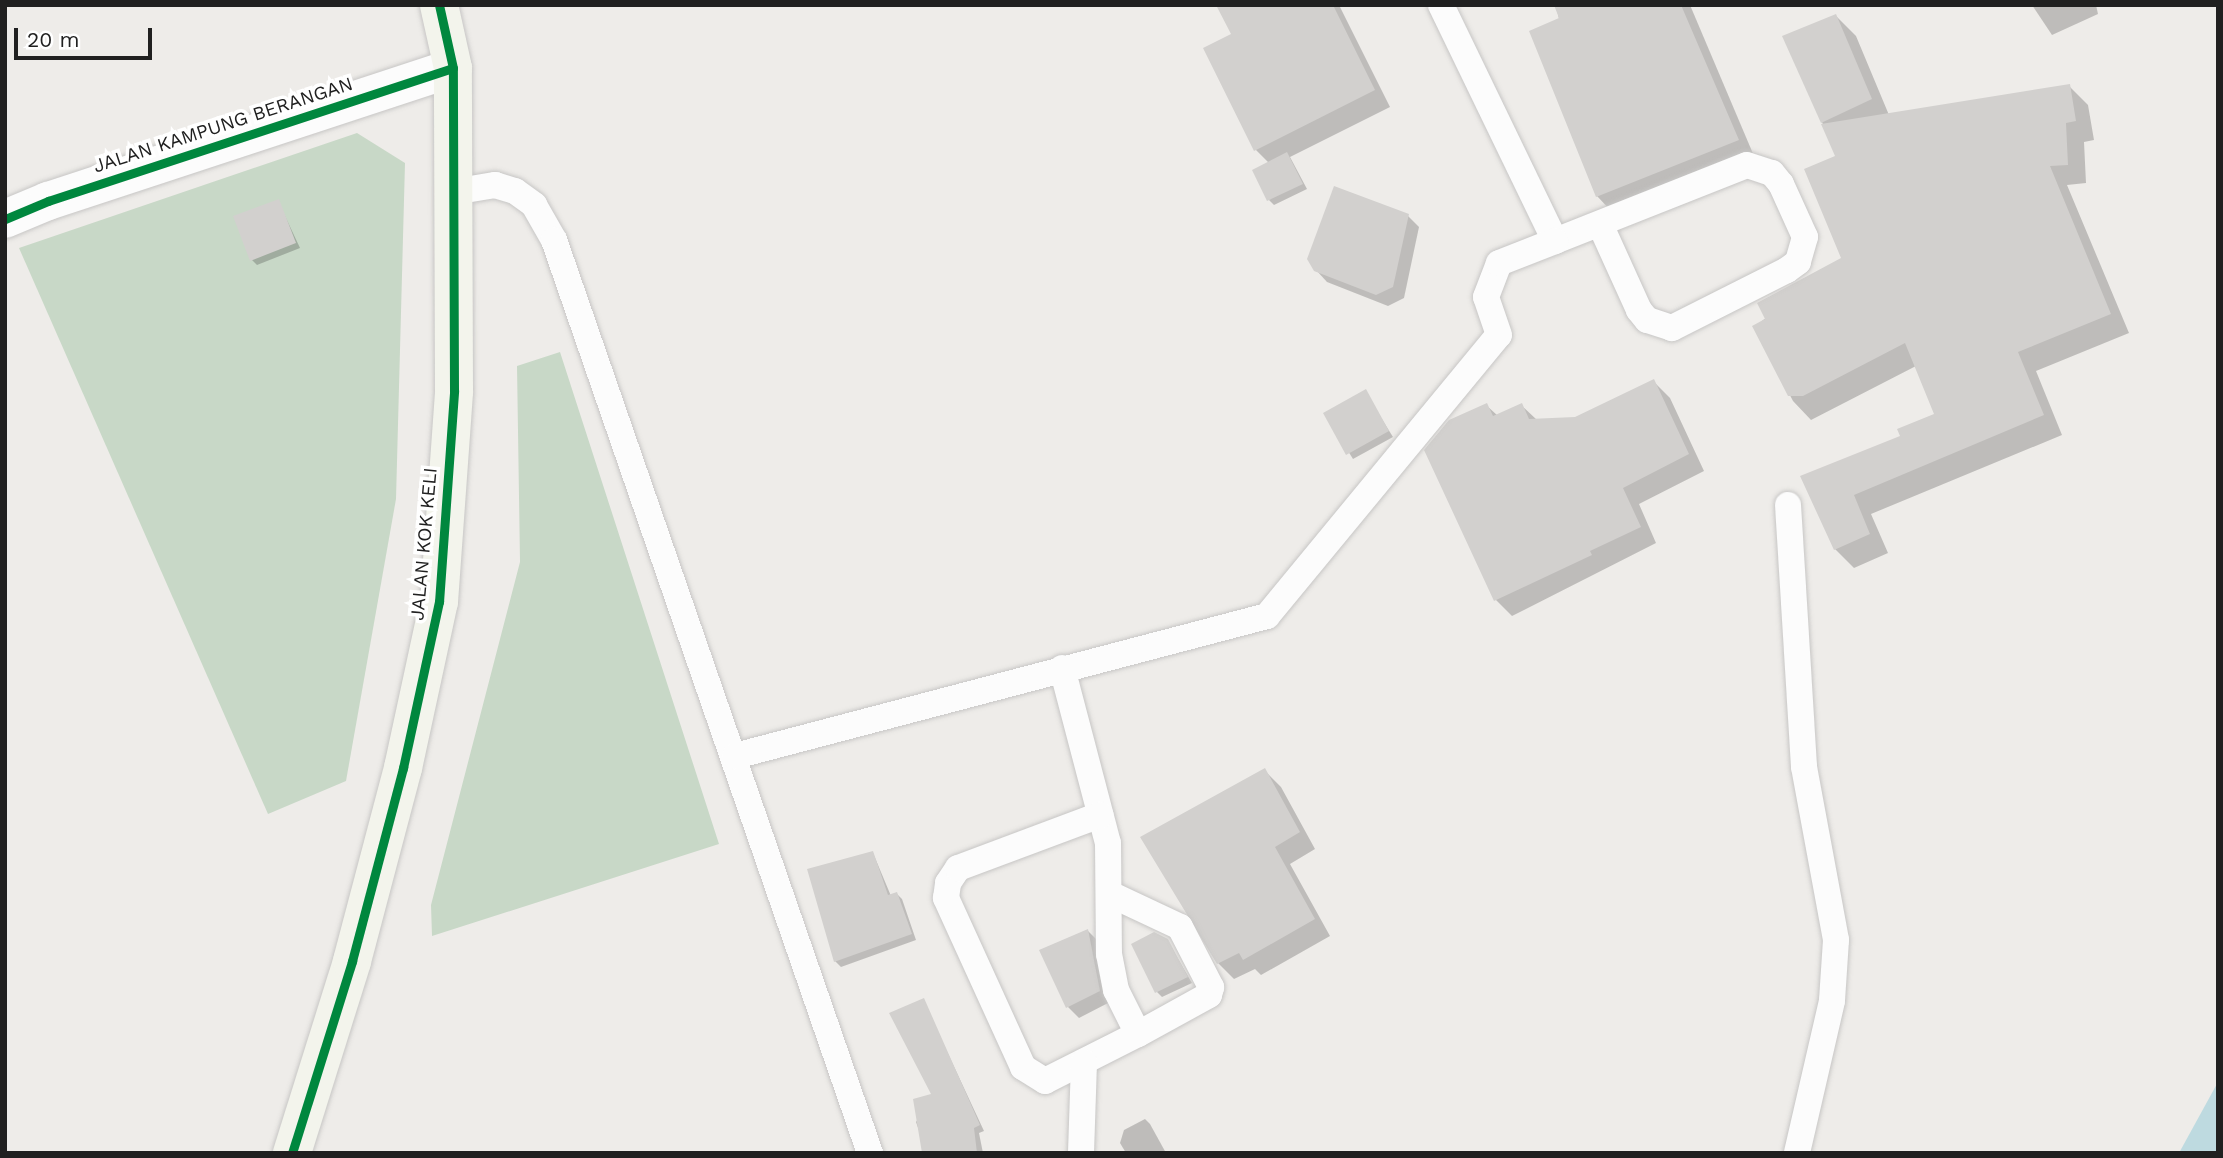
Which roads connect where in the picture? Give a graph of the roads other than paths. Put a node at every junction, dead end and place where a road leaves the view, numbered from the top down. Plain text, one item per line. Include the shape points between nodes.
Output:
1 (439, 5) edge
2 (1441, 5) edge
3 (453, 68) junction
4 (453, 192) junction
5 (5, 219) edge
6 (1600, 224) junction
7 (1555, 241) junction
8 (1788, 505) dead end
9 (1062, 668) junction
10 (735, 756) junction
11 (1100, 816) junction
12 (1110, 894) junction
13 (1138, 1034) junction
14 (1084, 1062) junction
15 (292, 1153) edge
16 (870, 1153) edge
17 (1081, 1153) edge
18 (1797, 1153) edge

1 - 3 street, JALAN KOK KELI
2 - 7 lane
3 - 4 street, JALAN KOK KELI
3 - 5 street, JALAN KAMPUNG BERANGAN
4 - 10 lane via 495,185 515,191 534,205 554,240
4 - 15 street, JALAN KOK KELI via 454,391 439,602 403,768 352,961
6 - 6 lane via 1747,165 1772,173 1781,184 1805,237 1798,262 1787,270 1672,328 1647,320 1639,310
6 - 7 lane
7 - 9 lane via 1499,263 1486,297 1499,335 1267,616
8 - 18 lane via 1804,766 1836,940 1832,1001
9 - 10 lane
9 - 11 lane
10 - 16 lane
11 - 12 lane via 1108,843
11 - 14 lane via 958,868 947,884 946,898 1023,1066 1045,1081
12 - 13 lane via 1109,954 1116,990
12 - 13 lane via 1180,927 1211,987 1209,995
13 - 14 lane
14 - 17 lane

